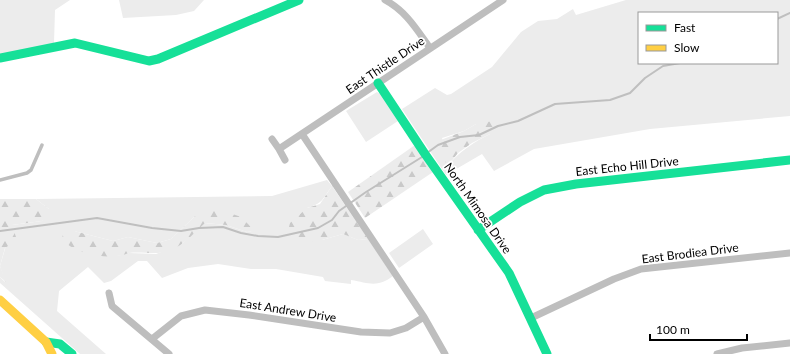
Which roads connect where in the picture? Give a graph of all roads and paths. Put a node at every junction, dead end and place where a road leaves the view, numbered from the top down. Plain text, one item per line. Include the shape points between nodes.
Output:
1 (299, 0) edge
2 (385, 0) edge
3 (504, 0) edge
4 (430, 48) junction
5 (0, 58) edge
6 (378, 83) junction
7 (302, 134) junction
8 (272, 139) dead end
9 (42, 145) dead end
10 (279, 149) junction
11 (285, 160) dead end
12 (790, 160) edge
13 (0, 180) edge
14 (478, 230) junction
15 (790, 253) edge
16 (109, 293) dead end
17 (0, 300) edge
18 (424, 317) junction
19 (531, 318) junction
20 (152, 339) junction
21 (46, 342) junction
22 (790, 343) edge
23 (60, 344) junction
24 (68, 353) edge
25 (52, 354) edge
26 (169, 354) edge
27 (445, 354) edge
28 (547, 354) edge
29 (717, 354) edge

1 - 5 street via 149,61 75,43
2 - 4 street via 408,17
3 - 4 street, East Thistle Drive
4 - 6 street, East Thistle Drive
6 - 7 street, East Thistle Drive
6 - 14 street, North Mimosa Drive
7 - 10 street, East Thistle Drive
7 - 18 street
8 - 10 street
9 - 13 lane via 31,170
10 - 11 street
12 - 14 street, East Echo Hill Drive via 576,184 544,190 520,202
14 - 19 street, North Mimosa Drive via 509,273
15 - 19 street, East Brodiea Drive via 641,269
16 - 20 street via 112,306
17 - 21 street
18 - 20 street, East Andrew Drive via 406,328 390,333 361,332 205,310 181,316
18 - 27 street
19 - 28 street, North Mimosa Drive
20 - 26 street
21 - 23 street
21 - 25 street
22 - 29 street via 742,348
23 - 24 street
23 - 25 street

